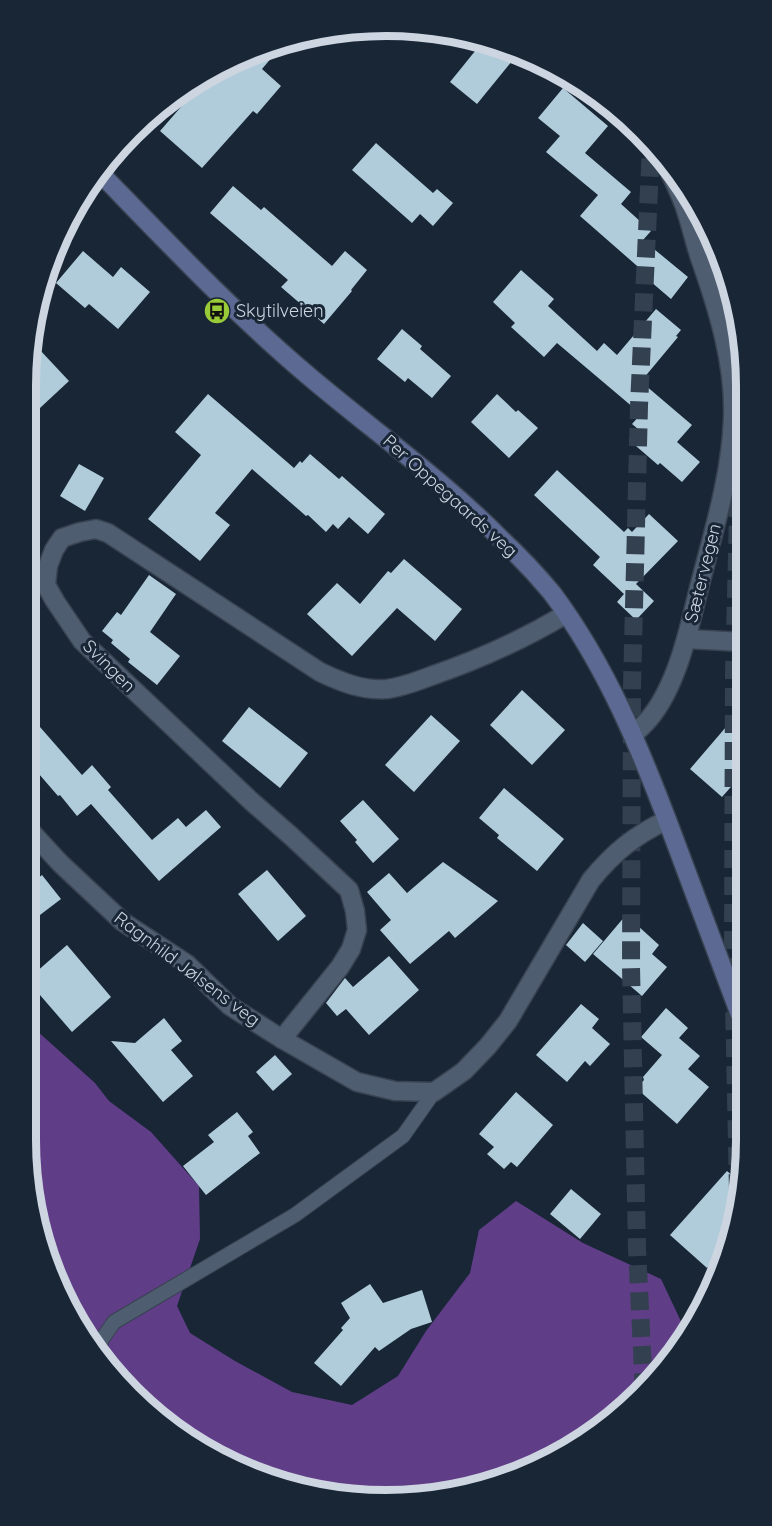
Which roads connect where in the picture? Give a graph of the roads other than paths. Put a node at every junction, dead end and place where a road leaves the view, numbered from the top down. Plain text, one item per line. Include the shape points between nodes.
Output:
1 (105, 178) edge
2 (683, 202) edge
3 (566, 614) junction
4 (687, 639) junction
5 (736, 642) edge
6 (633, 735) junction
7 (667, 820) junction
8 (36, 837) edge
9 (736, 1004) edge
10 (282, 1039) junction
11 (434, 1092) junction
12 (101, 1343) edge

1 - 3 street, Per Oppegaards veg via 266,339 489,526 551,592
2 - 4 street, Sætervegen via 726,348 733,417 722,491
3 - 6 street, Per Oppegaards veg
3 - 10 street, Svingen via 486,656 415,682 387,689 360,687 320,672 108,533 96,529 62,538 48,566 46,585 82,641 349,890 357,930 351,949
4 - 5 street
4 - 6 street, Sætervegen via 659,704
6 - 7 street, Per Oppegaards veg
7 - 9 street, Per Oppegaards veg
7 - 11 street via 645,830 604,863 508,1021 465,1071
8 - 10 street, Ragnhild Jølsens veg via 123,922 187,964 230,1006
10 - 11 street, Ragnhild Jølsens veg via 357,1082 395,1091
11 - 12 lane via 403,1136 294,1215 114,1322

